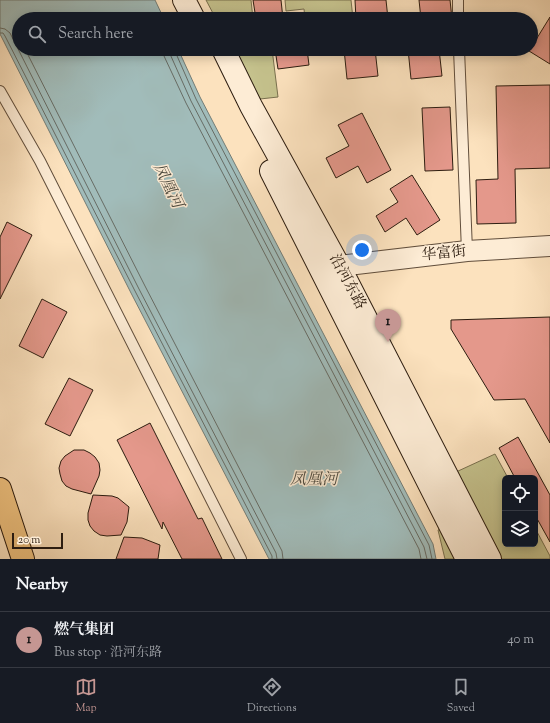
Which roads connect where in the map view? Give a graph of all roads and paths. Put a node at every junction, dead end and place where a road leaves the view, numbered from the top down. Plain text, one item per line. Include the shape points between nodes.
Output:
1 (184, 0) edge
2 (199, 0) edge
3 (458, 0) edge
4 (190, 12) edge
5 (205, 12) edge
6 (458, 12) edge
7 (213, 56) edge
8 (226, 56) edge
9 (459, 56) edge
10 (0, 91) edge
11 (550, 246) edge
12 (467, 251) junction
13 (339, 266) junction
14 (0, 490) edge
15 (23, 559) edge
16 (241, 559) edge
17 (467, 559) edge
18 (490, 559) edge

1 - 4 street
2 - 5 street
3 - 6 lane
7 - 17 street, 沿河东路
8 - 13 street, 沿河东路
9 - 12 lane
10 - 16 lane via 40,161
11 - 12 street, 华富街
12 - 13 street, 华富街
13 - 18 street, 沿河东路
14 - 15 main road

